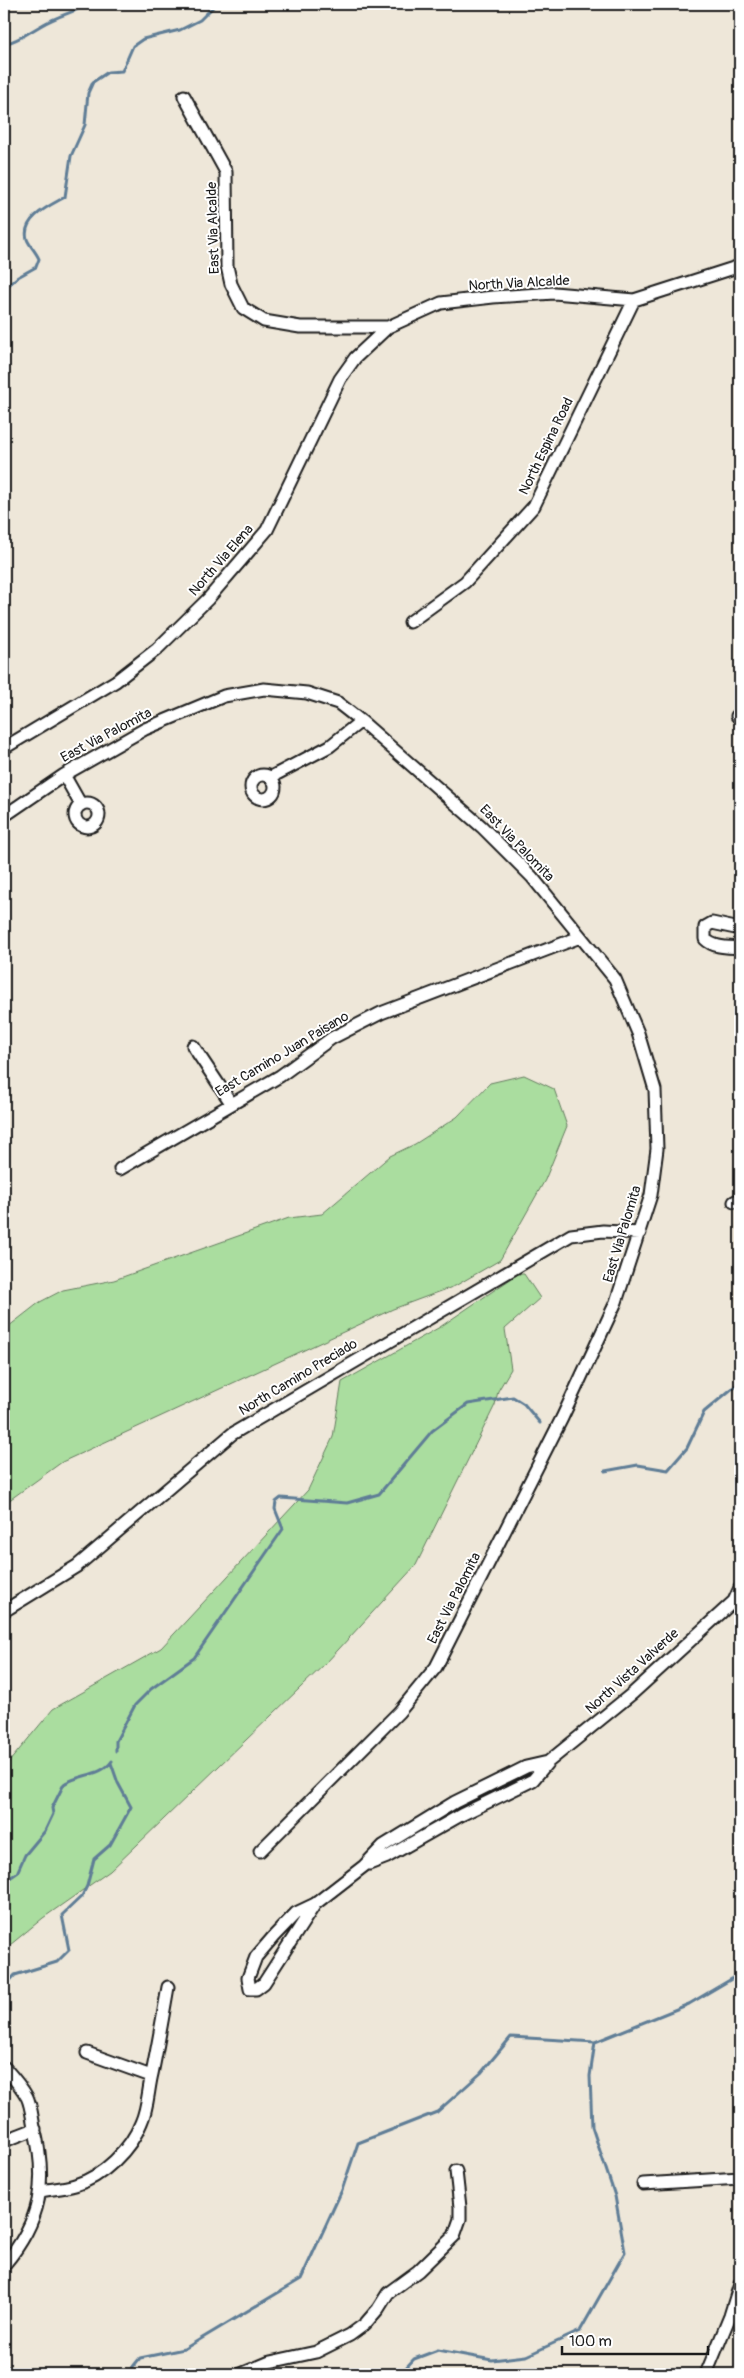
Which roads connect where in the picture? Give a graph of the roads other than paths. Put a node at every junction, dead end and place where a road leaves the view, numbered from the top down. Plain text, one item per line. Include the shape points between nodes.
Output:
1 (184, 96) dead end
2 (740, 266) edge
3 (634, 300) junction
4 (388, 327) junction
5 (410, 622) dead end
6 (361, 721) junction
7 (4, 748) edge
8 (64, 775) junction
9 (271, 777) dead end
10 (81, 805) dead end
11 (4, 816) edge
12 (740, 929) edge
13 (580, 937) junction
14 (740, 948) edge
15 (193, 1046) dead end
16 (231, 1103) junction
17 (120, 1169) dead end
18 (640, 1233) junction
19 (740, 1588) edge
20 (737, 1601) edge
21 (4, 1611) edge
22 (260, 1851) dead end
23 (315, 1904) junction
24 (168, 1987) dead end
25 (87, 2053) dead end
26 (4, 2066) edge
27 (151, 2076) junction
28 (35, 2128) junction
29 (4, 2141) edge
30 (456, 2171) dead end
31 (740, 2178) edge
32 (643, 2184) dead end
33 (41, 2190) junction
34 (4, 2265) edge
35 (740, 2284) edge
36 (241, 2374) edge
37 (706, 2374) edge

1 - 4 street, East Via Alcalde via 226,172 227,266 231,284 243,308 264,321 300,328
2 - 3 street, North Via Alcalde
3 - 4 street, North Via Alcalde via 554,293 493,297 441,303
3 - 5 street, North Espina Road via 534,506 465,582
4 - 7 street, North Via Elena via 354,358 340,378 267,530 208,599 157,649 116,681
6 - 8 street, East Via Palomita via 338,703 307,693 264,689 224,696 145,729
6 - 9 street via 330,746
6 - 13 street, East Via Palomita via 482,827 532,877
8 - 10 street
8 - 11 street, East Via Palomita
12 - 14 street via 712,923 705,928 705,939 709,943
13 - 16 street, East Camino Juan Paisano via 381,1013 332,1038 280,1076
13 - 18 street, East Via Palomita via 614,980 638,1033 655,1090 657,1149 651,1195
15 - 16 street
16 - 17 street, East Camino Juan Paisano
18 - 21 street, North Camino Preciado via 603,1231 572,1235 328,1376 232,1434 77,1566
18 - 22 street, East Via Palomita via 616,1302 562,1418 436,1667 399,1712
19 - 20 street, North Vista Valverde
20 - 23 street, North Vista Valverde via 633,1693 548,1762 526,1767 455,1802 383,1846 364,1866
23 - 23 street, North Vista Valverde via 296,1913 256,1957 248,1978 250,1989 256,1989 264,1982
24 - 27 street
25 - 27 street
26 - 28 street via 28,2098
27 - 33 street via 142,2122 121,2153 106,2168 83,2182
28 - 29 street
28 - 33 street via 40,2148
30 - 36 street via 460,2219 454,2236 418,2271 388,2293 365,2324 316,2352 270,2362
31 - 32 street
33 - 34 street via 20,2245
35 - 37 street

